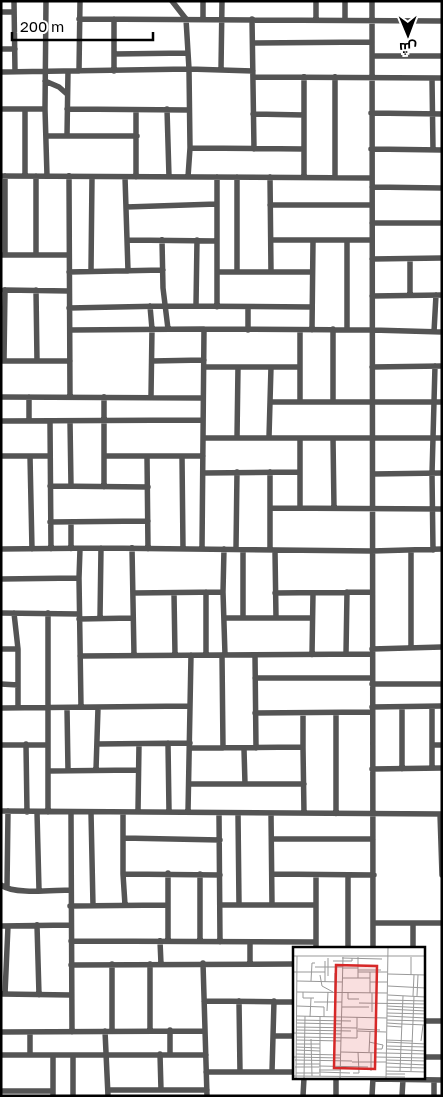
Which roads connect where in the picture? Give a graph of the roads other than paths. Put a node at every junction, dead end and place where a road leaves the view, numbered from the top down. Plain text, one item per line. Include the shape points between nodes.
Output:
1 (14, 1) edge
2 (46, 1) edge
3 (80, 1) edge
4 (172, 1) edge
5 (203, 1) edge
6 (222, 1) edge
7 (316, 1) edge
8 (345, 1) edge
9 (372, 1) edge
10 (1, 12) edge
11 (14, 12) junction
12 (114, 18) junction
13 (203, 18) junction
14 (80, 19) junction
15 (186, 19) junction
16 (222, 19) junction
17 (252, 19) junction
18 (316, 20) junction
19 (345, 20) junction
20 (372, 20) junction
21 (442, 22) edge
22 (372, 42) junction
23 (253, 43) junction
24 (1, 49) edge
25 (15, 49) junction
26 (188, 53) junction
27 (114, 54) junction
28 (372, 56) junction
29 (442, 56) edge
30 (189, 69) junction
31 (221, 70) junction
32 (68, 71) junction
33 (79, 71) junction
34 (114, 71) junction
35 (1, 72) edge
36 (15, 72) junction
37 (45, 72) junction
38 (253, 74) junction
39 (304, 77) junction
40 (335, 77) junction
41 (372, 78) junction
42 (432, 78) junction
43 (442, 78) edge
44 (45, 82) junction
45 (67, 94) junction
46 (1, 109) edge
47 (25, 109) junction
48 (67, 109) junction
49 (167, 109) junction
50 (45, 110) junction
51 (136, 110) junction
52 (190, 110) junction
53 (371, 113) junction
54 (253, 114) junction
55 (433, 114) junction
56 (442, 114) edge
57 (304, 115) junction
58 (46, 136) junction
59 (67, 136) junction
60 (137, 136) junction
61 (190, 148) junction
62 (254, 149) junction
63 (304, 149) junction
64 (371, 149) junction
65 (433, 150) junction
66 (442, 150) edge
67 (3, 176) edge
68 (25, 176) junction
69 (36, 176) junction
70 (47, 176) junction
71 (69, 176) junction
72 (92, 177) junction
73 (125, 177) junction
74 (136, 177) junction
75 (169, 177) junction
76 (188, 177) junction
77 (217, 177) junction
78 (237, 177) junction
79 (270, 177) junction
80 (304, 177) junction
81 (335, 177) junction
82 (372, 178) junction
83 (372, 187) junction
84 (442, 188) edge
85 (217, 204) junction
86 (270, 205) junction
87 (372, 205) junction
88 (126, 206) junction
89 (3, 220) edge
90 (372, 223) junction
91 (442, 223) edge
92 (127, 240) junction
93 (162, 240) junction
94 (197, 240) junction
95 (271, 240) junction
96 (347, 240) junction
97 (372, 240) junction
98 (217, 241) junction
99 (313, 241) junction
100 (3, 255) edge
101 (36, 255) junction
102 (69, 256) junction
103 (442, 258) edge
104 (372, 259) junction
105 (410, 259) junction
106 (163, 270) junction
107 (91, 271) junction
108 (128, 271) junction
109 (69, 272) junction
110 (217, 272) junction
111 (237, 272) junction
112 (271, 272) junction
113 (312, 272) junction
114 (3, 290) edge
115 (36, 290) junction
116 (69, 291) junction
117 (410, 295) junction
118 (439, 295) edge
119 (372, 296) junction
120 (150, 306) junction
121 (165, 306) junction
122 (196, 306) junction
123 (217, 307) junction
124 (248, 307) junction
125 (312, 307) junction
126 (69, 308) junction
127 (3, 326) edge
128 (152, 329) junction
129 (168, 329) junction
130 (204, 329) junction
131 (333, 329) junction
132 (70, 330) junction
133 (248, 330) junction
134 (300, 330) junction
135 (312, 330) junction
136 (347, 330) junction
137 (372, 330) junction
138 (434, 332) junction
139 (442, 332) edge
140 (204, 360) junction
141 (3, 361) edge
142 (37, 361) junction
143 (70, 361) junction
144 (152, 361) junction
145 (372, 366) junction
146 (438, 366) edge
147 (204, 367) junction
148 (238, 367) junction
149 (271, 367) junction
150 (300, 367) junction
151 (1, 397) edge
152 (29, 397) junction
153 (70, 397) junction
154 (104, 397) junction
155 (151, 397) junction
156 (203, 398) junction
157 (372, 401) junction
158 (270, 402) junction
159 (300, 402) junction
160 (332, 402) junction
161 (433, 402) junction
162 (442, 402) edge
163 (104, 420) junction
164 (203, 420) junction
165 (1, 421) edge
166 (29, 421) junction
167 (50, 421) junction
168 (70, 421) junction
169 (269, 437) junction
170 (373, 437) junction
171 (203, 438) junction
172 (237, 438) junction
173 (300, 438) junction
174 (334, 438) junction
175 (433, 438) junction
176 (442, 438) edge
177 (1, 456) edge
178 (30, 456) junction
179 (50, 456) junction
180 (104, 456) junction
181 (147, 456) junction
182 (182, 456) junction
183 (203, 456) junction
184 (237, 472) junction
185 (270, 472) junction
186 (300, 472) junction
187 (203, 473) junction
188 (442, 473) edge
189 (373, 474) junction
190 (432, 474) junction
191 (50, 486) junction
192 (70, 486) junction
193 (104, 487) junction
194 (148, 487) junction
195 (270, 508) junction
196 (300, 508) junction
197 (334, 508) junction
198 (373, 509) junction
199 (432, 509) junction
200 (442, 509) edge
201 (50, 522) junction
202 (71, 522) junction
203 (148, 522) junction
204 (101, 548) junction
205 (132, 548) junction
206 (148, 548) junction
207 (1, 549) edge
208 (32, 549) junction
209 (71, 549) junction
210 (80, 549) junction
211 (183, 549) junction
212 (202, 549) junction
213 (224, 549) junction
214 (442, 549) edge
215 (50, 550) junction
216 (239, 550) junction
217 (411, 550) junction
218 (433, 550) junction
219 (272, 551) junction
220 (372, 551) junction
221 (79, 578) junction
222 (1, 579) edge
223 (206, 592) junction
224 (223, 592) junction
225 (347, 592) junction
226 (372, 592) junction
227 (133, 593) junction
228 (174, 593) junction
229 (275, 593) junction
230 (312, 593) junction
231 (1, 613) edge
232 (14, 613) junction
233 (48, 613) junction
234 (79, 616) junction
235 (100, 618) junction
236 (133, 618) junction
237 (224, 618) junction
238 (244, 618) junction
239 (276, 618) junction
240 (312, 618) junction
241 (411, 647) junction
242 (442, 647) edge
243 (1, 649) edge
244 (18, 649) junction
245 (372, 652) junction
246 (346, 654) junction
247 (134, 655) junction
248 (175, 655) junction
249 (191, 655) junction
250 (206, 655) junction
251 (224, 655) junction
252 (254, 655) junction
253 (312, 655) junction
254 (80, 656) junction
255 (255, 678) junction
256 (372, 681) junction
257 (1, 684) edge
258 (442, 684) edge
259 (18, 685) junction
260 (190, 706) junction
261 (432, 706) junction
262 (442, 706) edge
263 (48, 707) junction
264 (402, 707) junction
265 (1, 708) edge
266 (18, 708) junction
267 (67, 708) junction
268 (81, 708) junction
269 (98, 708) junction
270 (372, 709) junction
271 (256, 713) junction
272 (303, 713) junction
273 (336, 713) junction
274 (168, 743) junction
275 (26, 744) junction
276 (97, 744) junction
277 (139, 744) junction
278 (1, 745) edge
279 (48, 745) junction
280 (432, 745) junction
281 (442, 745) edge
282 (190, 746) junction
283 (304, 747) junction
284 (223, 748) junction
285 (256, 748) junction
286 (244, 749) junction
287 (432, 768) junction
288 (442, 768) edge
289 (372, 769) junction
290 (402, 769) junction
291 (68, 770) junction
292 (96, 770) junction
293 (138, 770) junction
294 (48, 771) junction
295 (189, 784) junction
296 (245, 784) junction
297 (304, 784) junction
298 (4, 811) edge
299 (169, 811) junction
300 (27, 812) junction
301 (37, 812) junction
302 (48, 812) junction
303 (70, 812) junction
304 (91, 812) junction
305 (124, 812) junction
306 (138, 812) junction
307 (188, 812) junction
308 (219, 813) junction
309 (238, 813) junction
310 (271, 813) junction
311 (304, 813) junction
312 (336, 814) junction
313 (441, 814) edge
314 (373, 815) junction
315 (123, 838) junction
316 (272, 839) junction
317 (373, 839) junction
318 (220, 840) junction
319 (4, 855) edge
320 (122, 874) junction
321 (168, 874) junction
322 (200, 874) junction
323 (272, 874) junction
324 (220, 875) junction
325 (316, 875) junction
326 (348, 875) junction
327 (374, 875) junction
328 (442, 875) edge
329 (4, 887) edge
330 (39, 890) junction
331 (70, 890) junction
332 (125, 905) junction
333 (168, 905) junction
334 (220, 905) junction
335 (238, 905) junction
336 (272, 905) junction
337 (316, 905) junction
338 (70, 906) junction
339 (93, 906) junction
340 (442, 922) edge
341 (373, 923) junction
342 (413, 924) junction
343 (37, 925) junction
344 (71, 925) junction
345 (5, 926) edge
346 (71, 941) junction
347 (160, 941) junction
348 (168, 941) junction
349 (200, 941) junction
350 (220, 942) junction
351 (250, 942) junction
352 (316, 945) edge
353 (348, 947) edge
354 (373, 947) edge
355 (413, 947) edge
356 (3, 959) edge
357 (112, 964) junction
358 (150, 964) junction
359 (161, 964) junction
360 (204, 964) junction
361 (250, 964) junction
362 (293, 964) edge
363 (72, 965) junction
364 (3, 994) edge
365 (39, 995) junction
366 (71, 995) junction
367 (204, 1001) junction
368 (239, 1001) junction
369 (274, 1002) junction
370 (293, 1002) edge
371 (426, 1021) edge
372 (442, 1021) edge
373 (150, 1030) junction
374 (170, 1030) junction
375 (109, 1031) junction
376 (205, 1031) junction
377 (1, 1032) edge
378 (30, 1032) junction
379 (72, 1032) junction
380 (273, 1036) junction
381 (293, 1036) edge
382 (73, 1054) junction
383 (106, 1054) junction
384 (160, 1054) junction
385 (170, 1054) junction
386 (1, 1055) edge
387 (30, 1055) junction
388 (53, 1055) junction
389 (206, 1055) junction
390 (426, 1057) edge
391 (442, 1057) edge
392 (206, 1072) junction
393 (240, 1072) junction
394 (272, 1072) junction
395 (293, 1072) edge
396 (304, 1080) edge
397 (336, 1080) edge
398 (373, 1080) edge
399 (403, 1080) edge
400 (426, 1080) edge
401 (434, 1080) junction
402 (442, 1080) edge
403 (161, 1090) junction
404 (1, 1091) edge
405 (33, 1093) edge
406 (53, 1093) edge
407 (108, 1093) edge
408 (149, 1093) edge
409 (183, 1093) edge
410 (207, 1093) edge
411 (73, 1096) edge
412 (304, 1096) edge
413 (336, 1096) edge
414 (372, 1096) edge
415 (402, 1096) edge
416 (434, 1096) edge

1 - 11 street
2 - 37 street
3 - 14 street
4 - 15 street
5 - 13 street
6 - 16 street
7 - 18 street
8 - 19 street
9 - 20 street
10 - 11 street
11 - 25 street
12 - 14 street
12 - 15 street
12 - 27 street
13 - 15 street
13 - 16 street
14 - 33 street
15 - 26 street
16 - 17 street
16 - 31 street
17 - 18 street
17 - 23 street
18 - 19 street
19 - 20 street
20 - 21 street
20 - 22 street
22 - 23 street
22 - 28 street
23 - 38 street
24 - 25 street
25 - 36 street
26 - 27 street
26 - 30 street
27 - 34 street
28 - 29 street
28 - 41 street
30 - 31 street
30 - 34 street
30 - 52 street
31 - 38 street
32 - 33 street
32 - 37 street
32 - 45 street
33 - 34 street
35 - 36 street
36 - 37 street
37 - 44 street
38 - 39 street
38 - 54 street
39 - 40 street
39 - 57 street
40 - 41 street
40 - 81 street
41 - 42 street
41 - 53 street
42 - 43 street
42 - 55 street
44 - 45 street
44 - 50 street
45 - 48 street
46 - 47 street
47 - 50 street
47 - 68 street
48 - 51 street
48 - 59 street
49 - 51 street
49 - 52 street
49 - 75 street
50 - 58 street
51 - 60 street
52 - 61 street
53 - 55 street
53 - 64 street
54 - 57 street
54 - 62 street
55 - 56 street
55 - 65 street
57 - 63 street
58 - 59 street
58 - 70 street
59 - 60 street
60 - 74 street
61 - 62 street
61 - 76 street
62 - 63 street
63 - 80 street
64 - 65 street
64 - 82 street
65 - 66 street
67 - 68 street
67 - 89 street
68 - 69 street
69 - 70 street
69 - 101 street
70 - 71 street
71 - 72 street
71 - 102 street
72 - 73 street
72 - 107 street
73 - 74 street
73 - 88 street
74 - 75 street
75 - 76 street
76 - 77 street
77 - 78 street
77 - 85 street
78 - 79 street
78 - 111 street
79 - 80 street
79 - 86 street
80 - 81 street
81 - 82 street
82 - 83 street
83 - 84 street
83 - 87 street
85 - 88 street
85 - 98 street
86 - 87 street
86 - 95 street
87 - 90 street
88 - 92 street
89 - 100 street
90 - 91 street
90 - 97 street
92 - 93 street
92 - 108 street
93 - 94 street
93 - 106 street
94 - 98 street
94 - 122 street
95 - 99 street
95 - 112 street
96 - 97 street
96 - 99 street
96 - 136 street
97 - 104 street
98 - 110 street
99 - 113 street
100 - 101 street
101 - 102 street
102 - 109 street
103 - 105 street
104 - 105 street
104 - 119 street
105 - 117 street
106 - 108 street
106 - 121 street
107 - 108 street
107 - 109 street
109 - 116 street
110 - 111 street
110 - 123 street
111 - 112 street
112 - 113 street
113 - 125 street
114 - 115 street
114 - 127 street
115 - 116 street
115 - 142 street
116 - 126 street
117 - 118 street
117 - 119 street
118 - 138 street
119 - 137 street
120 - 121 street
120 - 126 street
120 - 128 street
121 - 122 street
121 - 129 street
122 - 123 street
123 - 124 street
124 - 125 street
124 - 133 street
125 - 135 street
126 - 132 street
127 - 141 street
128 - 129 street
128 - 132 street
128 - 144 street
129 - 130 street
130 - 133 street
130 - 140 street
131 - 135 street
131 - 136 street
131 - 160 street
132 - 143 street
133 - 134 street
134 - 135 street
134 - 150 street
136 - 137 street
137 - 138 street
137 - 145 street
138 - 139 street
140 - 144 street
140 - 147 street
141 - 142 street
142 - 143 street
143 - 153 street
144 - 155 street
145 - 146 street
145 - 157 street
146 - 161 street
147 - 148 street
147 - 156 street
148 - 149 street
148 - 172 street
149 - 150 street
149 - 158 street
150 - 159 street
151 - 152 street
152 - 153 street
152 - 166 street
153 - 154 street
154 - 155 street
154 - 163 street
155 - 156 street
156 - 164 street
157 - 160 street
157 - 161 street
157 - 170 street
158 - 159 street
158 - 169 street
159 - 160 street
161 - 162 street
161 - 175 street
163 - 164 street
163 - 168 street
163 - 180 street
164 - 171 street
165 - 166 street
166 - 167 street
167 - 168 street
167 - 179 street
168 - 192 street
169 - 172 street
169 - 173 street
170 - 174 street
170 - 175 street
170 - 189 street
171 - 172 street
171 - 183 street
173 - 174 street
173 - 186 street
174 - 197 street
175 - 176 street
175 - 190 street
177 - 178 street
178 - 179 street
178 - 208 street
179 - 191 street
180 - 181 street
180 - 193 street
181 - 182 street
181 - 194 street
182 - 183 street
182 - 211 street
183 - 187 street
184 - 185 street
184 - 187 street
184 - 216 street
185 - 186 street
185 - 195 street
186 - 196 street
187 - 212 street
188 - 190 street
189 - 190 street
189 - 198 street
190 - 199 street
191 - 192 street
191 - 201 street
192 - 193 street
193 - 194 street
194 - 203 street
195 - 196 street
195 - 219 street
196 - 197 street
197 - 198 street
198 - 199 street
198 - 220 street
199 - 200 street
199 - 218 street
201 - 202 street
201 - 215 street
202 - 203 street
202 - 209 street
203 - 206 street
204 - 205 street
204 - 210 street
204 - 235 street
205 - 206 street
205 - 227 street
206 - 211 street
207 - 208 street
208 - 215 street
209 - 210 street
209 - 215 street
210 - 221 street
211 - 212 street
212 - 213 street
213 - 216 street
213 - 224 street
214 - 218 street
216 - 219 street
216 - 238 street
217 - 218 street
217 - 220 street
217 - 241 street
219 - 220 street
219 - 229 street
220 - 226 street
221 - 222 street
221 - 234 street
223 - 224 street
223 - 228 street
223 - 250 street
224 - 237 street
225 - 226 street
225 - 230 street
225 - 246 street
226 - 245 street
227 - 228 street
227 - 236 street
228 - 248 street
229 - 230 street
229 - 239 street
230 - 240 street
231 - 232 street
232 - 233 street
232 - 244 street
233 - 234 street
233 - 263 street
234 - 235 street
234 - 254 street
235 - 236 street
236 - 247 street
237 - 238 street
237 - 251 street
238 - 239 street
239 - 240 street
240 - 253 street
241 - 242 street
241 - 245 street
243 - 244 street
244 - 259 street
245 - 246 street
245 - 256 street
246 - 253 street
247 - 248 street
247 - 254 street
248 - 249 street
249 - 250 street
249 - 260 street
250 - 251 street
251 - 252 street
251 - 284 street
252 - 253 street
252 - 255 street
254 - 268 street
255 - 256 street
255 - 271 street
256 - 258 street
256 - 270 street
257 - 259 street
259 - 266 street
260 - 269 street
260 - 282 street
261 - 262 street
261 - 264 street
261 - 280 street
263 - 266 street
263 - 267 street
263 - 279 street
264 - 270 street
264 - 290 street
265 - 266 street
267 - 268 street
267 - 291 street
268 - 269 street
269 - 276 street
270 - 273 street
270 - 289 street
271 - 272 street
271 - 285 street
272 - 273 street
272 - 283 street
273 - 312 street
274 - 277 street
274 - 282 street
274 - 299 street
275 - 278 street
275 - 279 street
275 - 300 street
276 - 277 street
276 - 292 street
277 - 293 street
279 - 294 street
280 - 281 street
280 - 287 street
282 - 284 street
282 - 295 street
283 - 285 street
283 - 297 street
284 - 286 street
285 - 286 street
286 - 296 street
287 - 288 street
287 - 290 street
289 - 290 street
289 - 314 street
291 - 292 street
291 - 294 street
292 - 293 street
293 - 306 street
294 - 302 street
295 - 296 street
295 - 307 street
296 - 297 street
297 - 311 street
298 - 300 street
298 - 319 street
299 - 306 street
299 - 307 street
300 - 301 street
301 - 302 street
301 - 330 street
302 - 303 street
303 - 304 street
303 - 331 street
304 - 305 street
304 - 339 street
305 - 306 street
305 - 315 street
307 - 308 street
308 - 309 street
308 - 318 street
309 - 310 street
309 - 335 street
310 - 311 street
310 - 316 street
311 - 312 street
312 - 314 street
313 - 314 street
313 - 328 street
314 - 317 street
315 - 318 street
315 - 320 street
316 - 317 street
316 - 323 street
317 - 327 street
318 - 324 street
319 - 329 street
320 - 321 street
320 - 332 street
321 - 322 street
321 - 333 street
322 - 324 street
322 - 349 street
323 - 325 street
323 - 336 street
324 - 334 street
325 - 326 street
325 - 337 street
326 - 327 street
326 - 353 street
327 - 341 street
329 - 330 street
330 - 331 street
331 - 338 street
332 - 333 street
332 - 339 street
333 - 348 street
334 - 335 street
334 - 350 street
335 - 336 street
336 - 337 street
337 - 352 street
338 - 339 street
338 - 344 street
340 - 342 street
341 - 342 street
341 - 354 street
342 - 355 street
343 - 344 street
343 - 345 street
343 - 365 street
344 - 346 street
345 - 356 street
346 - 347 street
346 - 363 street
347 - 348 street
347 - 359 street
348 - 349 street
349 - 350 street
350 - 351 street
351 - 352 street
351 - 361 street
356 - 364 street
357 - 358 street
357 - 363 street
357 - 375 street
358 - 359 street
358 - 373 street
359 - 360 street
360 - 361 street
360 - 367 street
361 - 362 street
363 - 366 street
364 - 365 street
365 - 366 street
366 - 379 street
367 - 368 street
367 - 376 street
368 - 369 street
368 - 393 street
369 - 370 street
369 - 380 street
371 - 372 street
373 - 374 street
373 - 375 street
374 - 376 street
374 - 385 street
375 - 379 street
375 - 383 street
376 - 389 street
377 - 378 street
378 - 379 street
378 - 387 street
380 - 381 street
380 - 394 street
382 - 383 street
382 - 388 street
382 - 411 street
383 - 384 street
383 - 407 street
384 - 385 street
384 - 403 street
385 - 389 street
386 - 387 street
387 - 388 street
388 - 406 street
389 - 392 street
390 - 391 street
392 - 393 street
392 - 410 street
393 - 394 street
394 - 395 street
396 - 412 street
397 - 413 street
398 - 414 street
399 - 415 street
400 - 401 street
401 - 402 street
401 - 416 street
403 - 408 street
403 - 409 street
404 - 405 street
405 - 406 street
407 - 408 street
409 - 410 street

